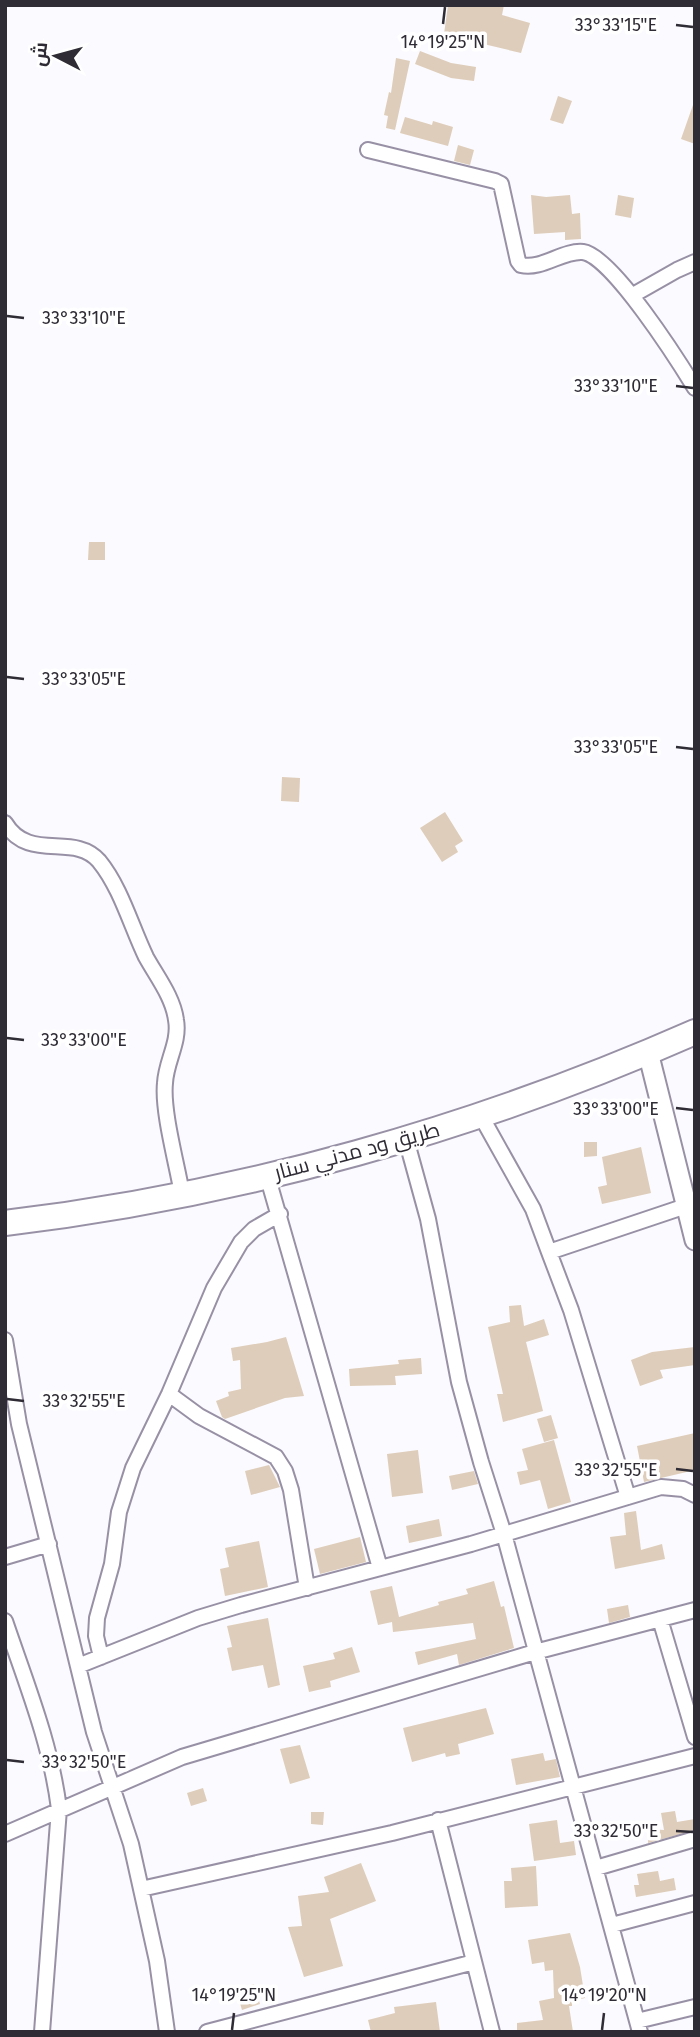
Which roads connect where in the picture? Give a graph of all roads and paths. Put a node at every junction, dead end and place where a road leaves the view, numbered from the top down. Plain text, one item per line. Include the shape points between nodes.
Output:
1 (368, 150) dead end
2 (695, 262) edge
3 (633, 295) junction
4 (695, 388) edge
5 (5, 823) edge
6 (695, 1032) edge
7 (648, 1052) junction
8 (481, 1115) junction
9 (406, 1139) junction
10 (267, 1175) junction
11 (182, 1194) junction
12 (687, 1206) junction
13 (279, 1214) junction
14 (5, 1223) edge
15 (695, 1240) edge
16 (550, 1252) junction
17 (5, 1340) edge
18 (169, 1394) junction
19 (695, 1494) edge
20 (628, 1497) junction
21 (504, 1534) junction
22 (49, 1544) junction
23 (5, 1557) edge
24 (380, 1568) junction
25 (307, 1588) junction
26 (695, 1610) edge
27 (660, 1619) junction
28 (5, 1621) edge
29 (535, 1652) junction
30 (101, 1657) junction
31 (78, 1666) junction
32 (695, 1737) edge
33 (695, 1756) edge
34 (574, 1785) junction
35 (112, 1786) junction
36 (59, 1809) junction
37 (438, 1821) junction
38 (5, 1834) edge
39 (695, 1839) edge
40 (596, 1868) junction
41 (141, 1889) junction
42 (695, 1903) edge
43 (612, 1925) junction
44 (474, 1962) junction
45 (695, 2007) edge
46 (639, 2026) edge
47 (42, 2032) edge
48 (167, 2032) edge
49 (207, 2032) edge
50 (492, 2032) edge

1 - 3 street via 501,184 521,265 587,253
2 - 3 street
3 - 4 street
5 - 11 street via 17,838 34,845 85,849 96,857 108,872 170,1001 177,1034 164,1083
6 - 7 highway, طريق ود مدني سنار
7 - 8 highway, طريق ود مدني سنار
7 - 12 street
8 - 9 highway, طريق ود مدني سنار
8 - 16 street via 533,1209
9 - 10 highway, طريق ود مدني سنار
9 - 21 street via 428,1219 459,1382
10 - 11 highway, طريق ود مدني سنار
10 - 13 street
11 - 14 highway, طريق ود مدني سنار
12 - 15 street
12 - 16 street
13 - 18 street via 241,1242 214,1288
13 - 24 street
16 - 20 street
17 - 22 street via 19,1424
18 - 25 street via 199,1416 276,1457 290,1490
18 - 30 street via 133,1468 119,1513 112,1564 97,1618
19 - 20 street via 661,1487
20 - 21 street
21 - 24 street
21 - 29 street
22 - 23 street
22 - 31 street
24 - 25 street
25 - 30 street via 198,1618
26 - 27 street
27 - 29 street
27 - 32 street
28 - 36 street via 41,1727
29 - 34 street
29 - 35 street via 182,1757
30 - 31 street
31 - 35 street
33 - 34 street
34 - 37 street
34 - 40 street
35 - 36 street
35 - 41 street
36 - 38 street
36 - 47 street
37 - 41 street
37 - 44 street
39 - 40 street
40 - 43 street
41 - 48 street
42 - 43 street
43 - 46 street
44 - 49 street
44 - 50 street
45 - 46 street

